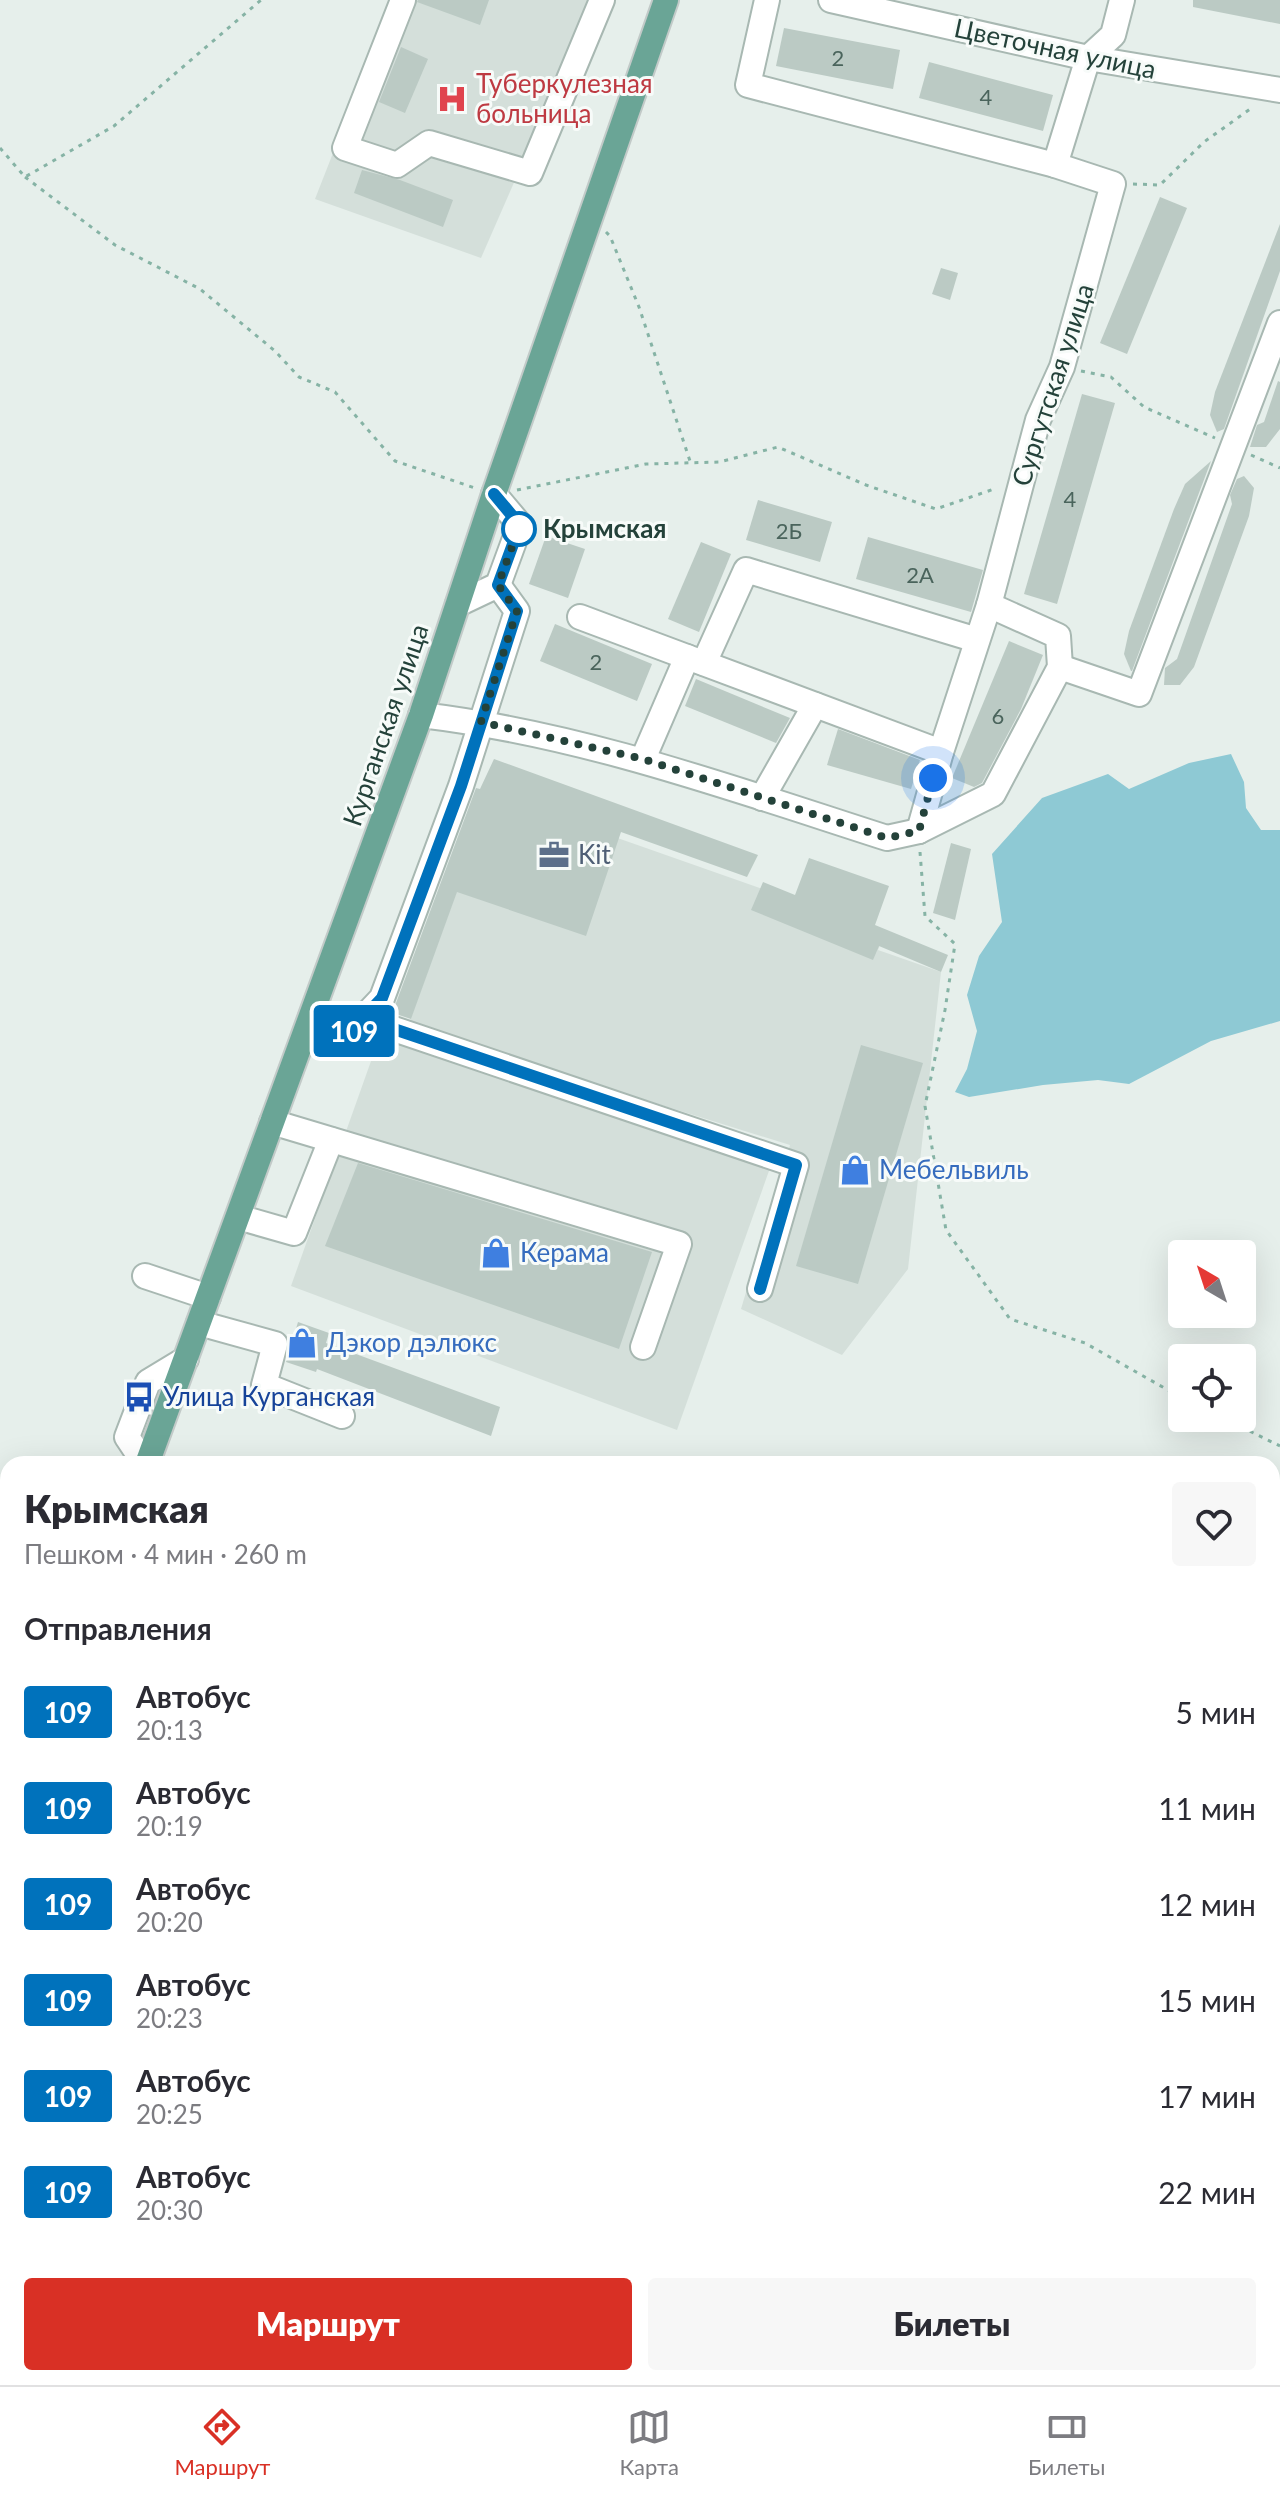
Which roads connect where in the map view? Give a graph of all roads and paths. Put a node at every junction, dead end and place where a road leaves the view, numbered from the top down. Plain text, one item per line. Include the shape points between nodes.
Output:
1 (261, 0) edge
2 (403, 0) edge
3 (602, 0) edge
4 (666, 0) edge
5 (767, 0) edge
6 (831, 0) edge
7 (1122, 0) edge
8 (1088, 58) junction
9 (1276, 90) edge
10 (0, 148) edge
11 (1055, 165) junction
12 (25, 177) junction
13 (1113, 184) junction
14 (592, 219) junction
15 (1280, 323) edge
16 (1062, 367) junction
17 (1234, 447) junction
18 (690, 463) junction
19 (1280, 468) edge
20 (1022, 479) junction
21 (494, 494) junction
22 (498, 585) junction
23 (458, 604) junction
24 (989, 605) junction
25 (580, 617) dead end
26 (977, 640) junction
27 (696, 660) junction
28 (1060, 667) junction
29 (815, 705) junction
30 (421, 715) junction
31 (481, 722) junction
32 (941, 752) junction
33 (643, 759) junction
34 (762, 798) junction
35 (919, 831) junction
36 (311, 1017) junction
37 (350, 1032) junction
38 (272, 1122) junction
39 (331, 1140) junction
40 (238, 1217) junction
41 (145, 1276) dead end
42 (760, 1289) dead end
43 (208, 1297) junction
44 (199, 1323) junction
45 (643, 1347) dead end
46 (1168, 1390) edge
47 (342, 1416) dead end
48 (1252, 1432) edge
49 (1280, 1446) edge
50 (149, 1456) edge

1 - 12 path via 114,126
2 - 3 street via 345,148 397,165 429,143 530,173
4 - 14 main road, Курганская улица
5 - 11 street via 748,85
6 - 8 street, Цветочная улица
7 - 8 street via 1113,35
8 - 9 street, Цветочная улица
8 - 11 street
9 - 13 path via 1204,142 1160,185
10 - 12 path
11 - 13 street
12 - 21 path via 115,245 200,289 299,377 335,392 395,461
13 - 16 street, Сургутская улица
14 - 18 path via 610,236 639,307
14 - 21 main road, Курганская улица
15 - 17 street
16 - 17 path via 1111,377 1144,407
16 - 20 street, Сургутская улица via 1038,420
17 - 19 path
17 - 28 street via 1139,694
18 - 20 path via 719,462 778,447 936,509
18 - 21 path via 646,464
20 - 24 street, Сургутская улица
21 - 22 street via 520,525
21 - 23 main road, Курганская улица
22 - 23 street
22 - 31 street via 517,611
23 - 30 main road, Курганская улица
24 - 26 street, Сургутская улица
24 - 28 street via 1058,636
25 - 27 street
26 - 27 street via 746,570
26 - 32 street, Сургутская улица
27 - 29 street
27 - 33 street
28 - 35 street via 993,794
29 - 32 street
29 - 34 street
30 - 31 street
30 - 36 main road, Курганская улица
31 - 33 street
31 - 37 street via 382,998
32 - 35 street, Сургутская улица
33 - 34 street
34 - 35 street via 887,838
35 - 46 path via 925,916 955,944 925,1106 946,1230 1010,1319 1085,1343
36 - 37 street
36 - 38 main road, Курганская улица
37 - 42 street via 382,1025 796,1165
38 - 39 street
38 - 40 main road, Курганская улица
39 - 40 street via 294,1233
39 - 45 street via 679,1244
40 - 43 main road, Курганская улица
41 - 43 street
43 - 44 main road, Курганская улица
44 - 47 street via 275,1344 264,1385
44 - 50 main road, Курганская улица
48 - 49 path

